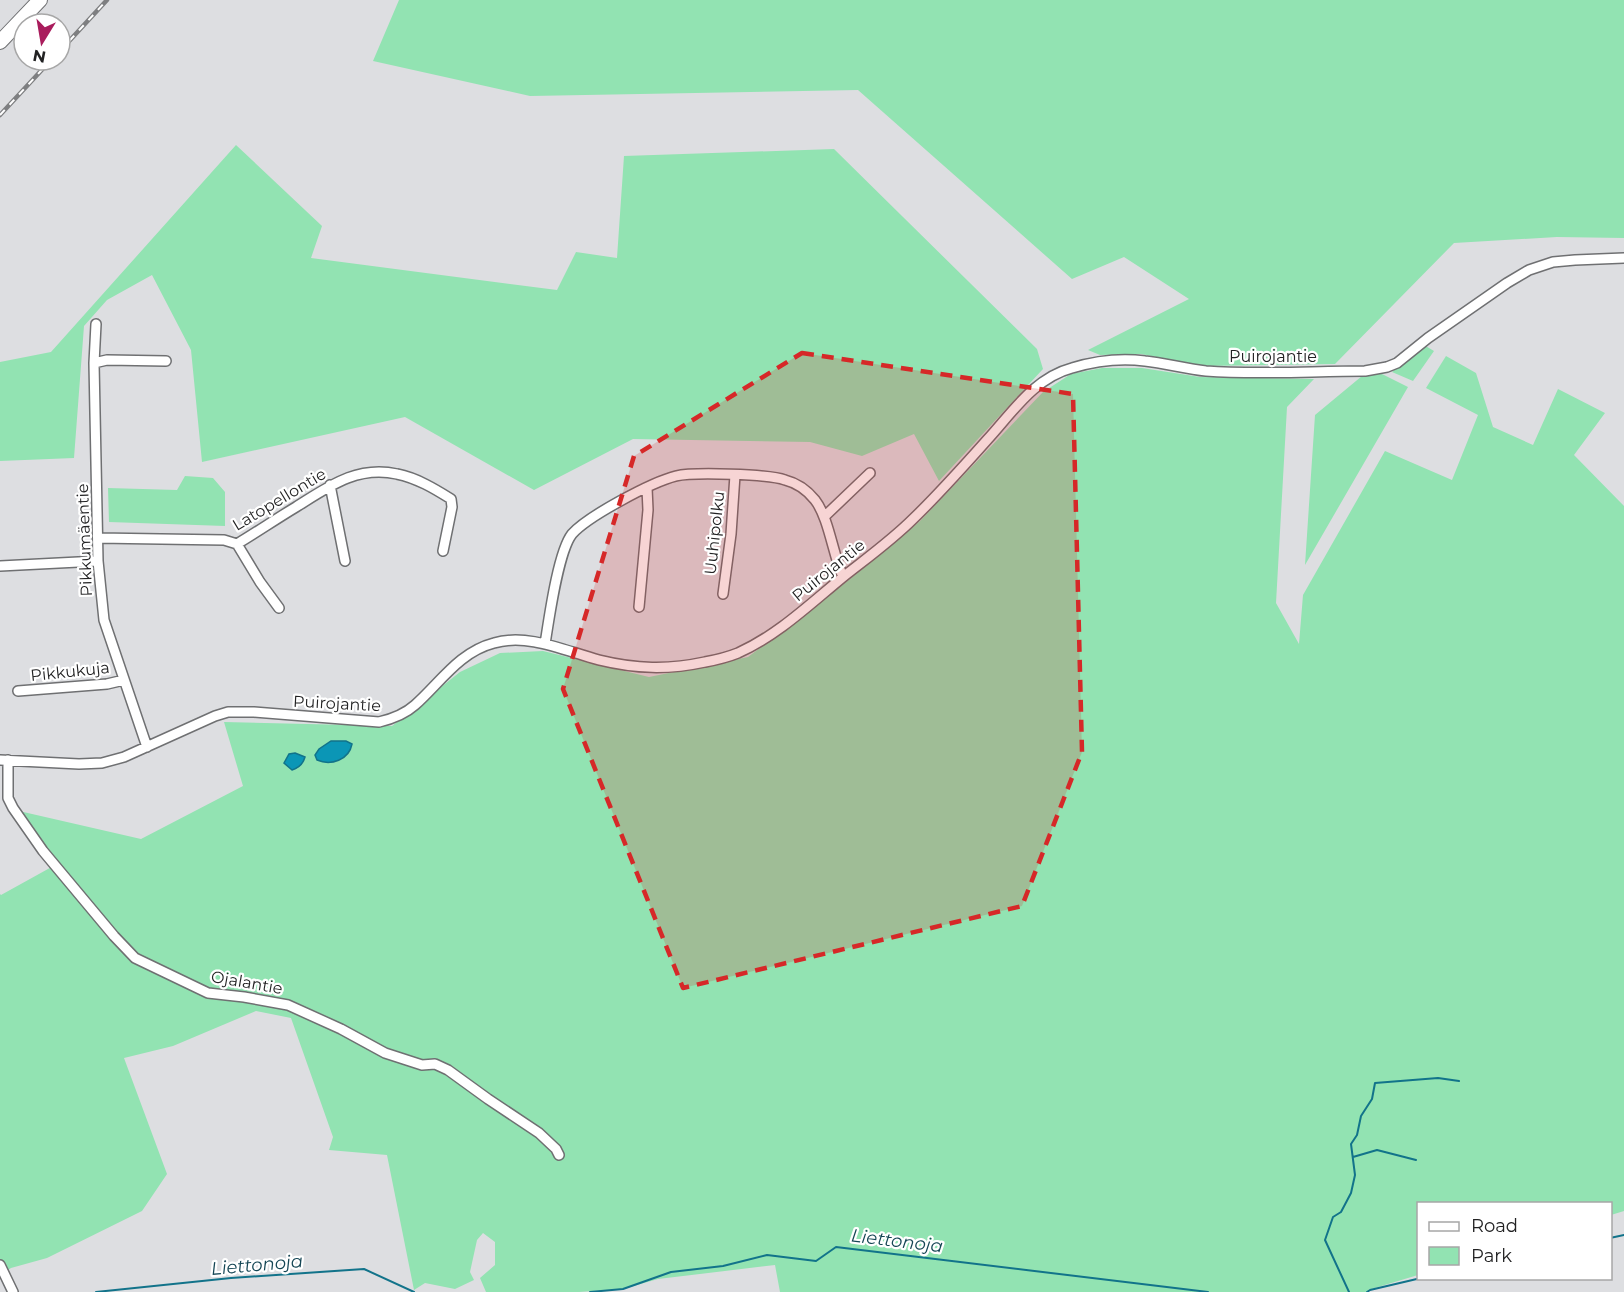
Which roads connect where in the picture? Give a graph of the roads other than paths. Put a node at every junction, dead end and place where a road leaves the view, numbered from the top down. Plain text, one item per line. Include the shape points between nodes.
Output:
1 (40, 0) edge
2 (0, 42) edge
3 (1624, 258) edge
4 (96, 324) dead end
5 (166, 361) dead end
6 (94, 363) junction
7 (870, 473) dead end
8 (735, 475) junction
9 (330, 485) junction
10 (647, 488) junction
11 (824, 517) junction
12 (98, 538) junction
13 (237, 544) junction
14 (443, 551) dead end
15 (98, 561) junction
16 (345, 561) dead end
17 (0, 566) edge
18 (843, 577) junction
19 (723, 594) dead end
20 (639, 607) dead end
21 (279, 608) dead end
22 (545, 644) junction
23 (124, 680) junction
24 (18, 691) dead end
25 (147, 747) junction
26 (4, 760) edge
27 (559, 1155) dead end
28 (0, 1265) edge
29 (12, 1290) edge
30 (0, 1292) edge

1 - 2 highway
3 - 18 street, Puirojantie via 1553,262 1529,270 1397,363 1378,369 1204,371 1142,361 1102,361 1069,368 1039,384 912,520
4 - 6 street, Pikkumäentie
5 - 6 street
6 - 12 street, Pikkumäentie
7 - 11 street
8 - 10 street via 675,476
8 - 11 street via 770,476 797,484 816,501
8 - 19 street, Uuhipolku
9 - 13 street, Latopellontie
9 - 14 street, Latopellontie via 359,474 396,473 451,499
9 - 16 street
10 - 20 street
10 - 22 street via 594,516 571,535 562,556
11 - 18 street
12 - 13 street, Latopellontie via 224,540
12 - 15 street, Pikkumäentie
13 - 21 street
15 - 17 street
15 - 23 street, Pikkumäentie via 104,620
18 - 22 street, Puirojantie via 759,642 715,660 663,669 629,666
22 - 25 street, Puirojantie via 516,640 481,647 448,671 414,707 379,723 228,712
23 - 24 street, Pikkukuja
23 - 25 street, Pikkumäentie
25 - 26 street, Puirojantie via 102,763
26 - 27 street, Ojalantie via 8,798 13,808 43,851 135,958 208,993 288,1005 385,1053 448,1070 539,1133
28 - 29 street
29 - 30 street

